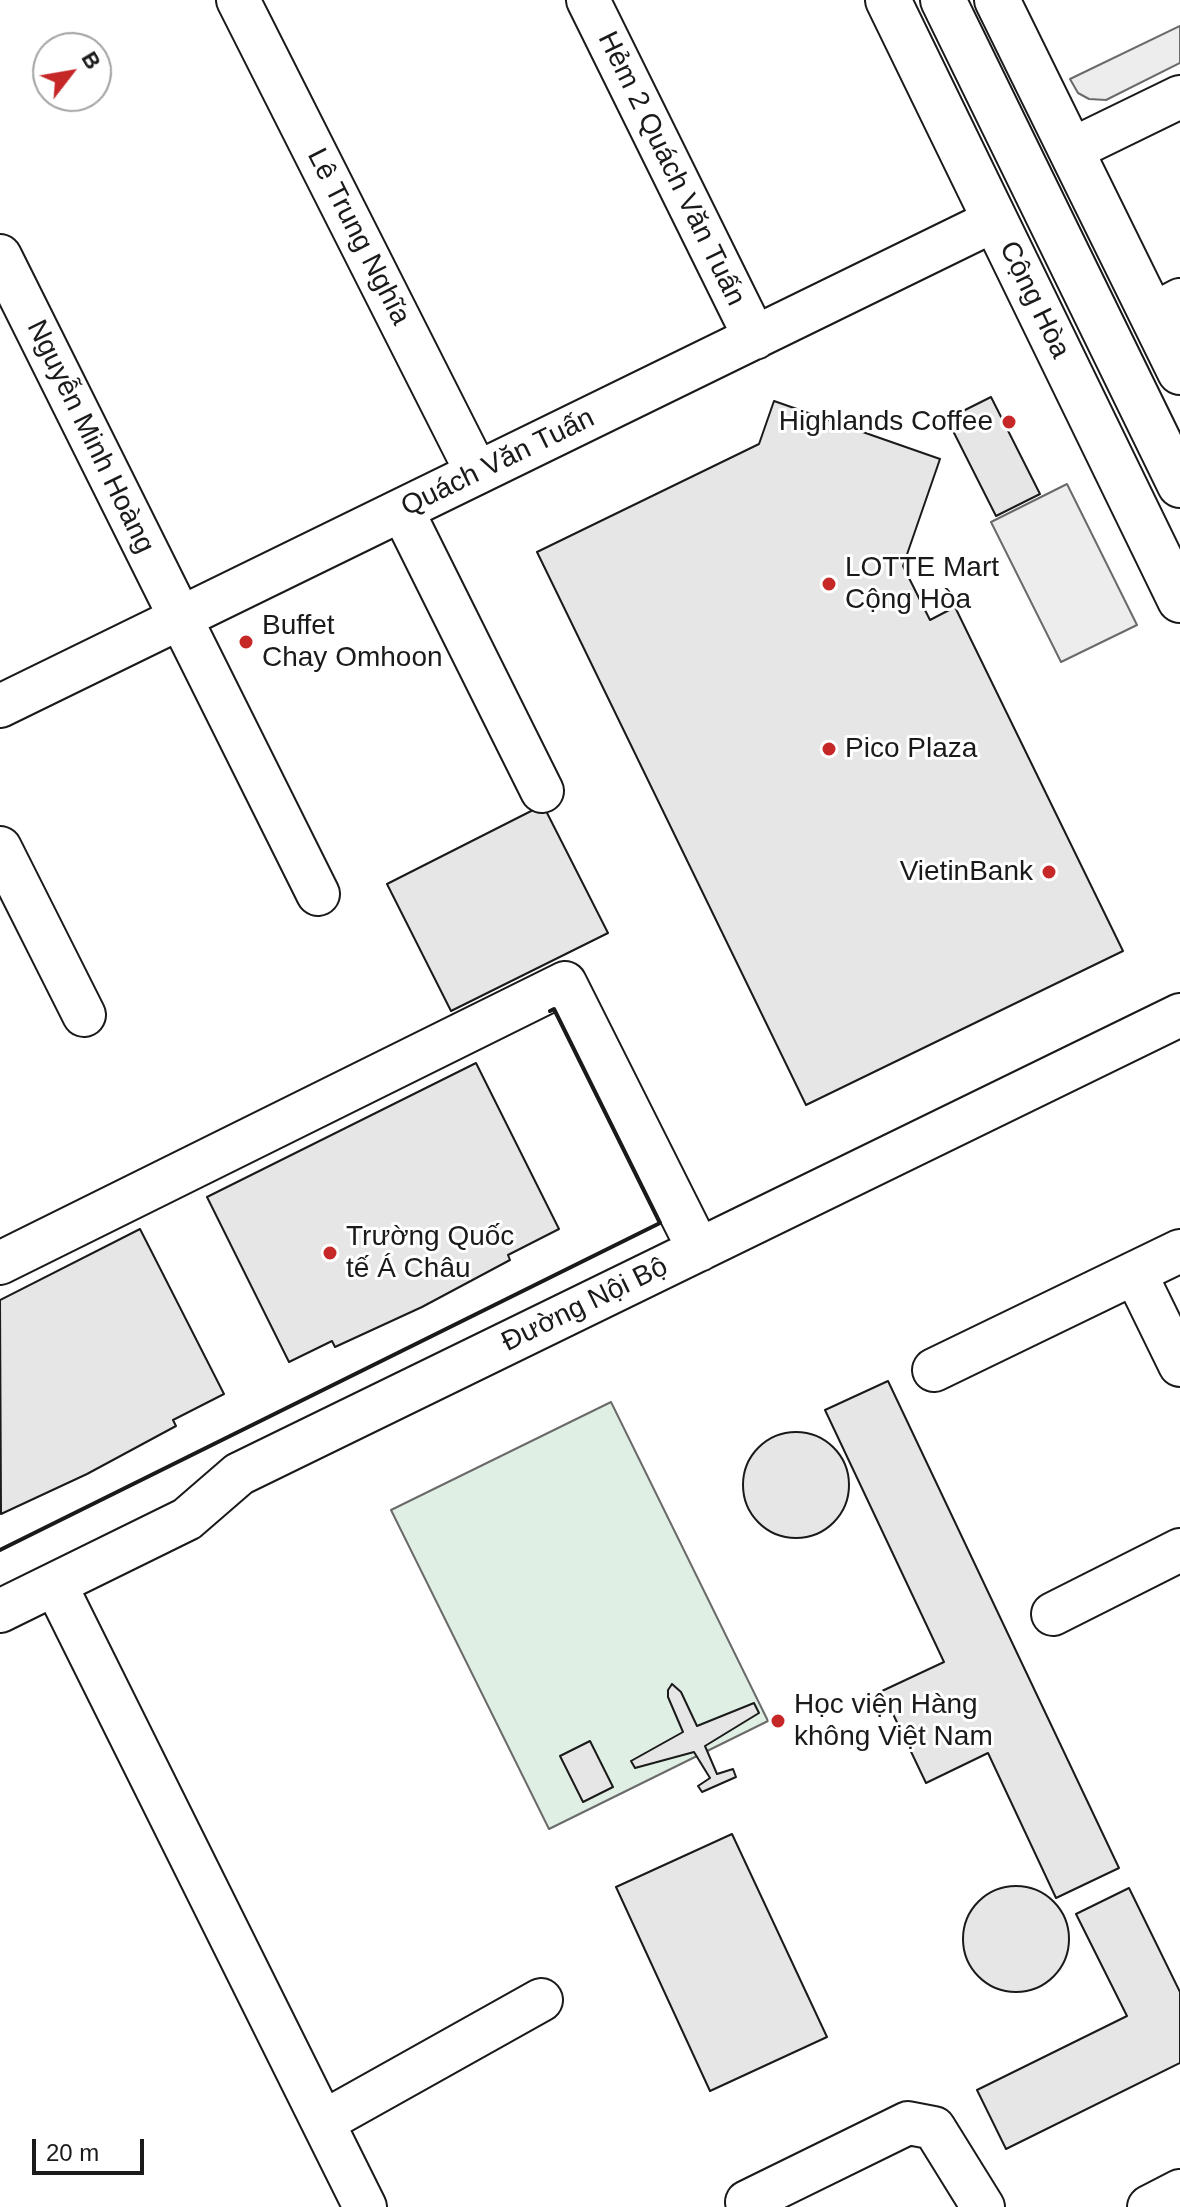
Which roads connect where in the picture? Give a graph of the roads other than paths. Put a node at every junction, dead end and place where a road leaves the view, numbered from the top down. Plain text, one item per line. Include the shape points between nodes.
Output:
1 (238, 0) edge
2 (588, 0) edge
3 (888, 0) edge
4 (943, 0) edge
5 (997, 0) edge
6 (1180, 97) edge
7 (1071, 150) junction
8 (995, 220) junction
9 (0, 256) edge
10 (1166, 307) edge
11 (755, 338) junction
12 (1180, 372) edge
13 (477, 473) junction
14 (1180, 485) edge
15 (402, 510) junction
16 (1180, 600) edge
17 (180, 618) junction
18 (0, 706) edge
19 (542, 791) dead end
20 (0, 848) edge
21 (318, 894) dead end
22 (84, 1015) dead end
23 (1180, 1015) edge
24 (699, 1250) junction
25 (1180, 1251) edge
26 (0, 1263) edge
27 (1135, 1273) junction
28 (1180, 1365) edge
29 (934, 1370) dead end
30 (1180, 1550) edge
31 (55, 1584) junction
32 (0, 1611) edge
33 (1053, 1614) dead end
34 (541, 2000) dead end
35 (323, 2122) junction
36 (1180, 2191) edge
37 (747, 2202) dead end
38 (365, 2207) edge
39 (983, 2207) edge
40 (1149, 2207) edge

1 - 13 street, Lê Trung Nghĩa
2 - 11 street, Hẻm 2 Quách Văn Tuấn
3 - 8 main road, Cộng Hòa
4 - 14 main road, Cộng Hòa
5 - 7 main road
6 - 7 street
7 - 10 main road
8 - 11 street, Quách Văn Tuấn
8 - 16 main road, Cộng Hòa
9 - 17 street, Nguyễn Minh Hoàng
10 - 12 main road
11 - 13 street, Quách Văn Tuấn
13 - 15 street, Quách Văn Tuấn
15 - 17 street, Quách Văn Tuấn
15 - 19 street
17 - 18 street, Quách Văn Tuấn
17 - 21 street, Nguyễn Minh Hoàng
20 - 22 street
23 - 24 street, Đường Nội Bộ
24 - 26 street via 565,983
24 - 31 street, Đường Nội Bộ via 239,1474 187,1519
25 - 27 street
27 - 28 street
27 - 29 street
30 - 33 street
31 - 32 street, Đường Nội Bộ
31 - 35 street
34 - 35 street
35 - 38 street
36 - 40 street
37 - 39 street via 908,2123 934,2128

